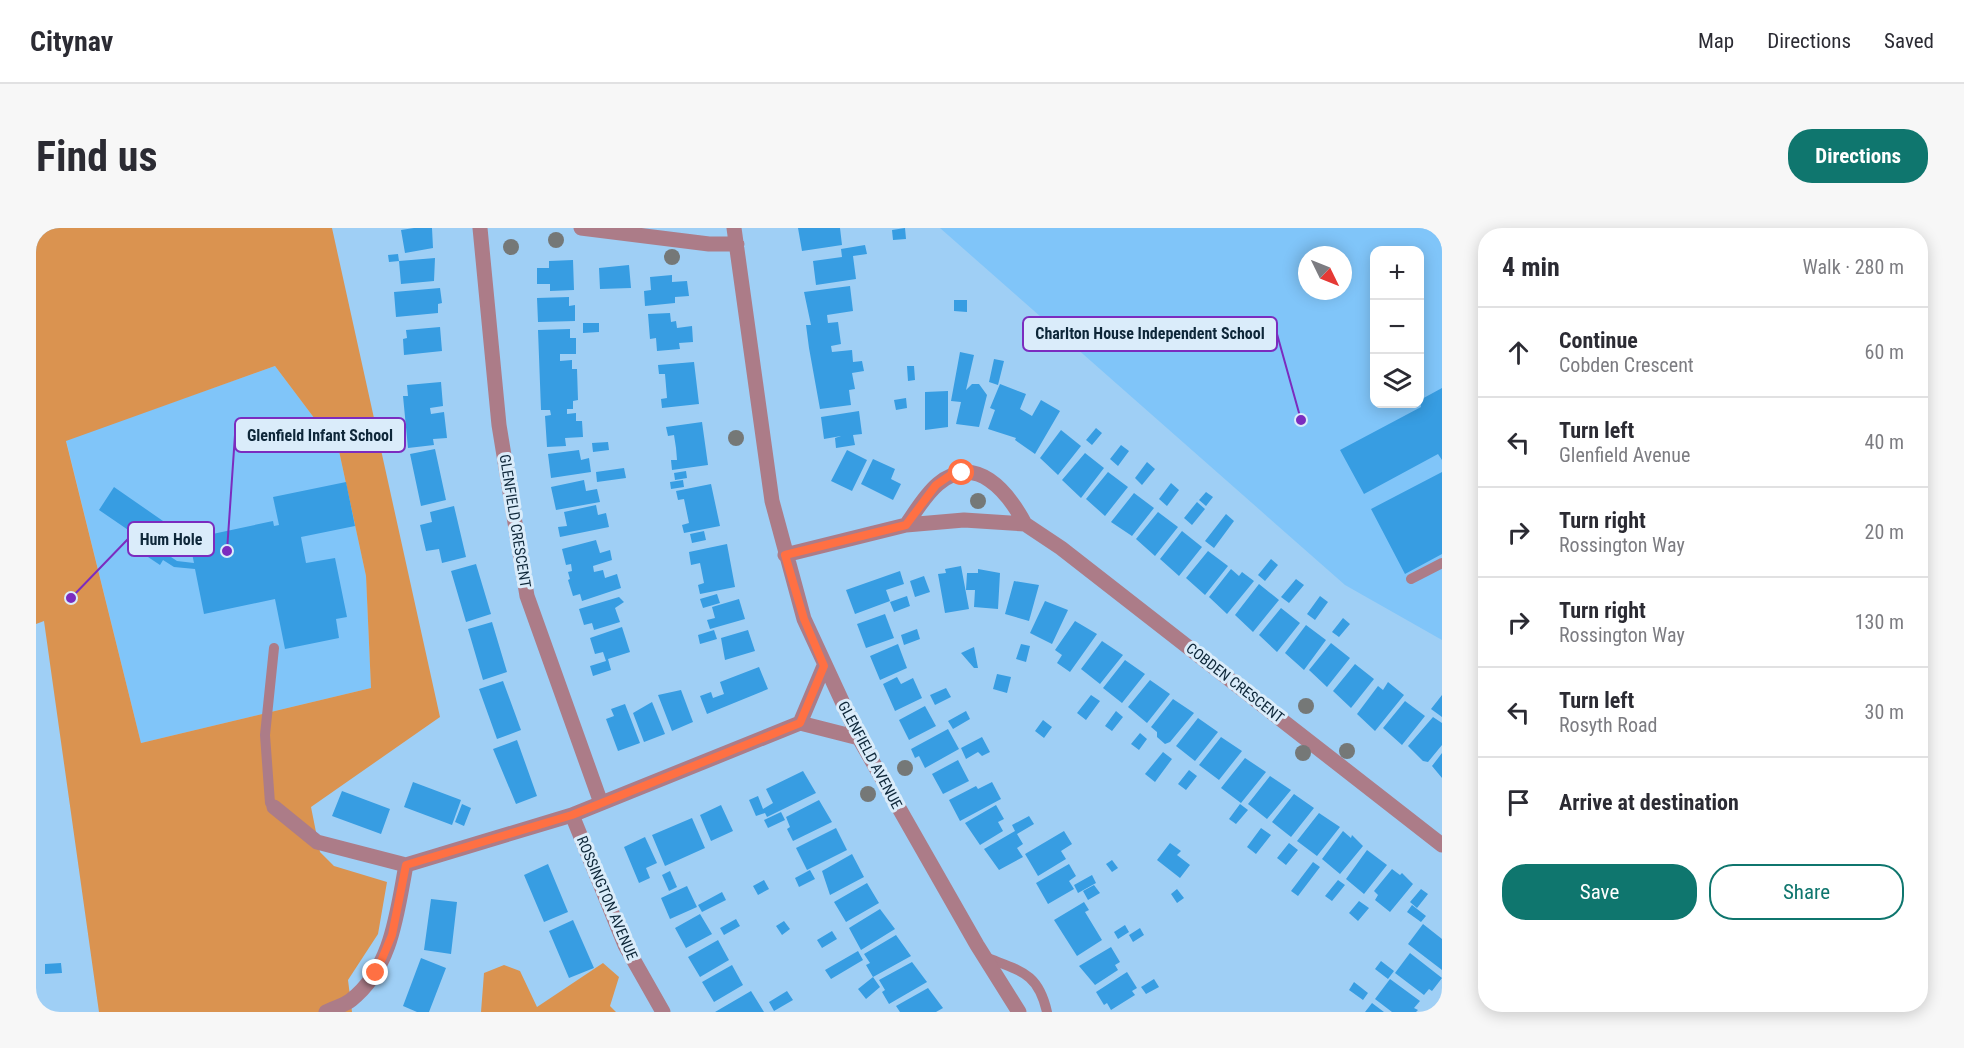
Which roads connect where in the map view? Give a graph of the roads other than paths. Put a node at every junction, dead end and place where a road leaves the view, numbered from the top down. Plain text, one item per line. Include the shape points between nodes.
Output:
1 (480, 228) edge
2 (581, 228) edge
3 (734, 228) edge
4 (737, 244) junction
5 (1025, 524) junction
6 (906, 525) junction
7 (785, 555) junction
8 (1442, 563) edge
9 (1411, 579) dead end
10 (274, 648) dead end
11 (824, 666) junction
12 (800, 723) junction
13 (859, 738) junction
14 (601, 803) junction
15 (274, 807) joint
16 (572, 815) junction
17 (1442, 845) edge
18 (406, 865) junction
19 (984, 957) junction
20 (326, 1012) edge
21 (663, 1012) edge
22 (1019, 1012) edge
23 (1047, 1012) edge

1 - 14 street, GLENFIELD CRESCENT via 499,425 527,596
2 - 4 street
3 - 4 street, GLENFIELD AVENUE
4 - 7 street, GLENFIELD AVENUE via 772,501
5 - 6 street, COBDEN CRESCENT via 963,520
5 - 6 street, COBDEN CRESCENT via 1012,500 987,477 962,473 936,485
5 - 17 street, COBDEN CRESCENT
6 - 7 street, COBDEN CRESCENT
7 - 11 street, GLENFIELD AVENUE via 804,619
8 - 9 lane
10 - 15 lane via 265,735 270,803
11 - 12 street
11 - 13 street, GLENFIELD AVENUE
12 - 13 street
12 - 14 street
13 - 19 street, GLENFIELD AVENUE
14 - 16 street
15 - 18 street via 317,842
16 - 18 street
16 - 21 street, ROSSINGTON AVENUE via 625,945
18 - 20 street via 392,935 376,973 351,1000
19 - 22 street, GLENFIELD AVENUE
19 - 23 lane via 1033,979 1043,992

